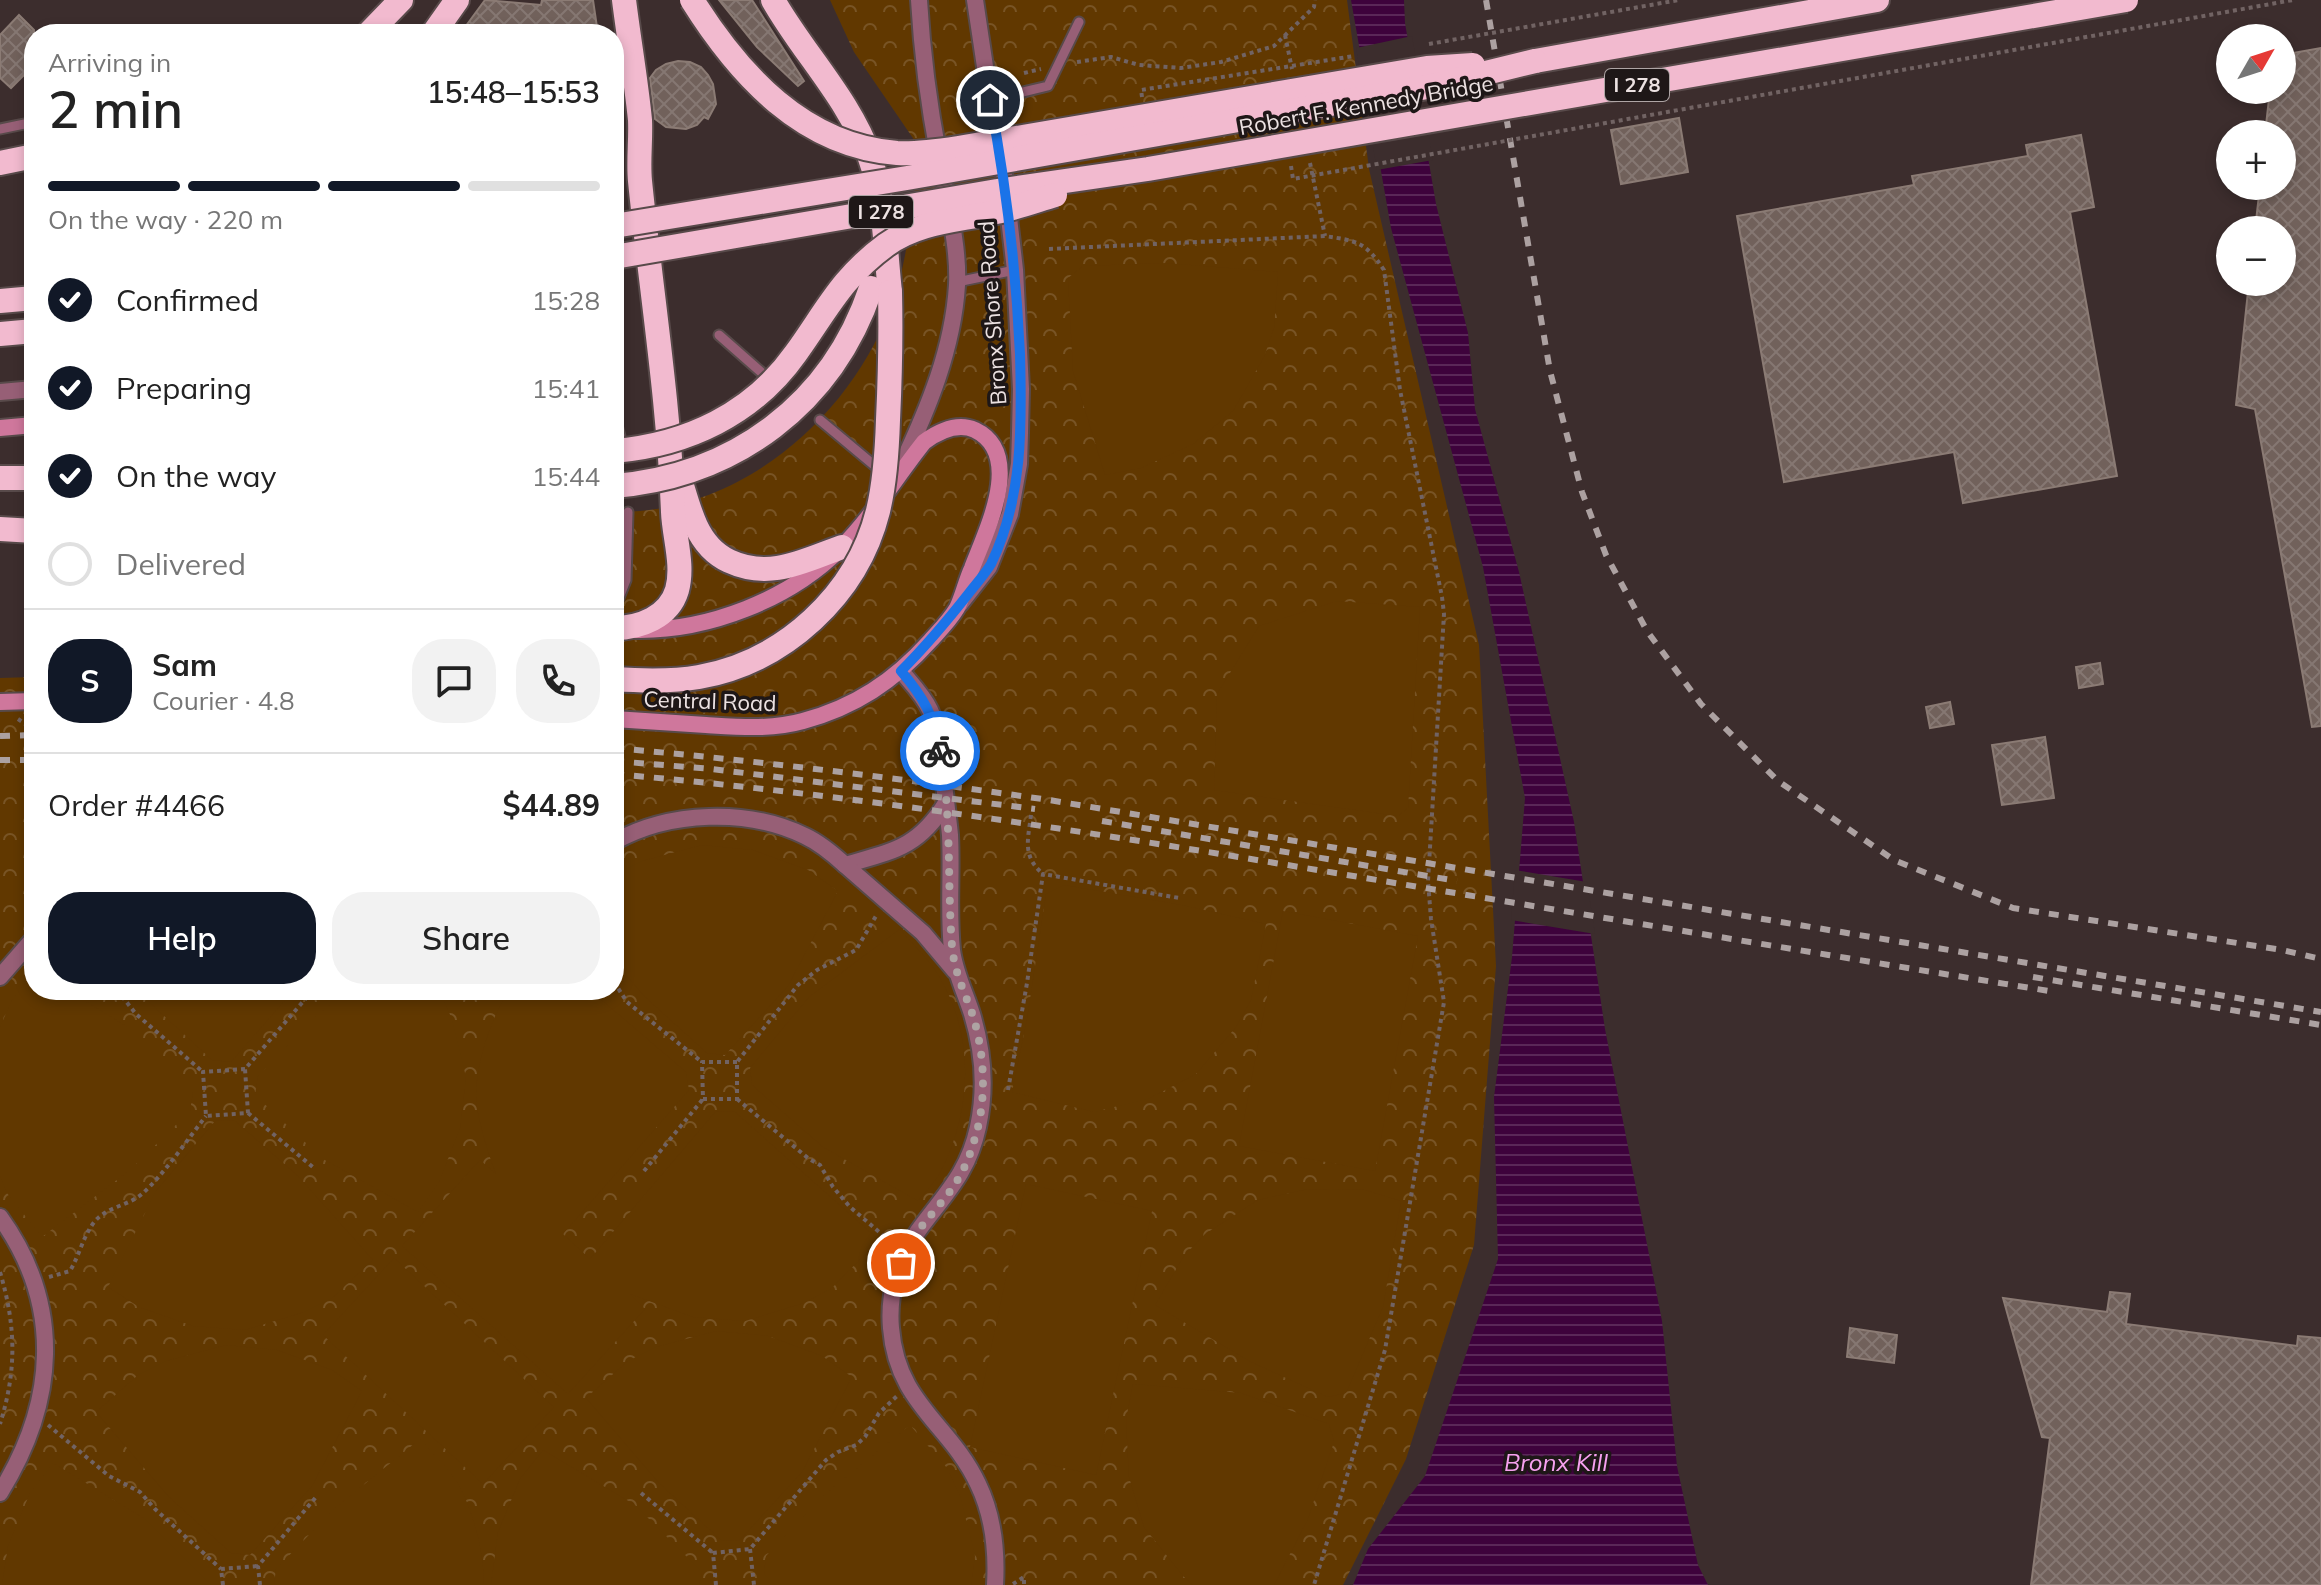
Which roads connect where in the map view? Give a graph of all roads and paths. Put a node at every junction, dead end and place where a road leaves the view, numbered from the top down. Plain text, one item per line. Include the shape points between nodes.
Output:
1 (401, 0) edge
2 (457, 0) edge
3 (609, 0) edge
4 (624, 0) edge
5 (692, 0) edge
6 (773, 0) edge
7 (919, 0) edge
8 (975, 0) edge
9 (1315, 0) edge
10 (1679, 0) edge
11 (1877, 0) edge
12 (2126, 0) edge
13 (2293, 0) edge
14 (1079, 22) dead end
15 (378, 24) edge
16 (440, 24) edge
17 (612, 24) edge
18 (1436, 43) dead end
19 (1535, 61) junction
20 (1058, 66) junction
21 (1024, 73) dead end
22 (990, 100) junction
23 (624, 111) edge
24 (24, 124) edge
25 (0, 129) edge
26 (1288, 153) dead end
27 (24, 158) edge
28 (0, 163) edge
29 (1148, 169) junction
30 (639, 176) junction
31 (624, 224) edge
32 (1049, 249) dead end
33 (624, 255) edge
34 (1015, 270) junction
35 (957, 282) junction
36 (880, 290) junction
37 (24, 299) edge
38 (0, 301) edge
39 (24, 332) edge
40 (0, 334) edge
41 (719, 335) dead end
42 (761, 372) dead end
43 (24, 390) edge
44 (0, 392) edge
45 (820, 420) dead end
46 (24, 426) edge
47 (0, 428) edge
48 (624, 445) edge
49 (671, 452) junction
50 (0, 478) edge
51 (24, 478) edge
52 (893, 481) junction
53 (624, 485) edge
54 (628, 512) dead end
55 (0, 529) edge
56 (24, 530) edge
57 (842, 547) junction
58 (624, 585) edge
59 (957, 609) junction
60 (624, 628) edge
61 (624, 629) edge
62 (901, 671) junction
63 (624, 679) edge
64 (24, 701) edge
65 (0, 702) edge
66 (624, 720) edge
67 (946, 803) junction
68 (1031, 815) dead end
69 (624, 837) edge
70 (845, 865) junction
71 (1043, 874) junction
72 (1179, 898) dead end
73 (885, 900) junction
74 (24, 949) edge
75 (956, 972) junction
76 (0, 977) edge
77 (624, 997) edge
78 (125, 1000) edge
79 (304, 1000) edge
80 (702, 1062) junction
81 (737, 1062) junction
82 (245, 1069) junction
83 (203, 1072) junction
84 (1008, 1090) dead end
85 (703, 1099) junction
86 (737, 1099) junction
87 (248, 1113) junction
88 (206, 1116) junction
89 (314, 1168) dead end
90 (644, 1171) dead end
91 (0, 1217) edge
92 (907, 1250) junction
93 (0, 1272) edge
94 (34, 1282) junction
95 (908, 1388) junction
96 (36, 1415) junction
97 (0, 1424) edge
98 (0, 1493) edge
99 (641, 1493) dead end
100 (316, 1497) dead end
101 (750, 1549) junction
102 (713, 1553) junction
103 (258, 1566) junction
104 (221, 1569) junction
105 (223, 1585) edge
106 (260, 1585) edge
107 (716, 1585) edge
108 (754, 1585) edge
109 (995, 1585) edge
110 (1012, 1585) edge
111 (1024, 1585) edge
112 (1314, 1585) edge

1 - 15 highway
2 - 16 highway
3 - 17 highway
4 - 30 highway via 640,122
5 - 19 highway, bridge via 745,73 786,110 831,136 899,153 946,150 1427,68
6 - 36 highway via 869,155 879,197
7 - 35 street, Bronx Shore Road via 925,77
8 - 22 street, Bronx Shore Road
9 - 20 path via 1274,46 1221,62 1181,68 1111,57
10 - 18 path, bridge
11 - 19 highway, Robert F. Kennedy Bridge / I 278
12 - 29 highway, Robert F. Kennedy Bridge / I 278, bridge
13 - 26 path, bridge via 1293,179
14 - 20 lane
19 - 31 highway, Robert F. Kennedy Bridge / I 278, bridge via 1433,86
20 - 21 path
20 - 22 lane via 1048,86
22 - 34 street, Bronx Shore Road
23 - 30 highway
24 - 25 lane
27 - 28 highway
29 - 33 highway, Robert F. Kennedy Bridge / I 278, bridge
29 - 48 highway, bridge via 901,235 846,280 783,370 741,408 689,436 650,447
30 - 49 highway
32 - 112 path via 1325,236 1359,242 1384,270 1400,390 1443,605 1428,881 1444,1002 1385,1350
34 - 35 lane
34 - 59 street, Bronx Shore Road via 1021,389 1015,491 989,567
35 - 52 street, Bronx Shore Road via 940,374
36 - 53 highway, bridge via 834,364 803,401 764,434 698,468
36 - 63 highway, bridge via 889,405 886,466 869,540 841,589 790,638 739,666 682,680
37 - 38 highway
39 - 40 highway
41 - 42 lane
43 - 44 street
45 - 52 lane
46 - 47 street
49 - 57 highway via 696,526 723,558 754,570 773,570
49 - 60 highway via 677,589 655,618
50 - 51 highway
52 - 57 street
52 - 59 street via 924,442 946,429 967,427 994,447 1000,470 996,500
54 - 58 lane
55 - 56 highway
57 - 61 street via 795,583 756,604 667,629
59 - 62 street, Central Road
62 - 66 street, Central Road via 855,701 790,724 750,727
62 - 67 street via 935,724
64 - 65 street
67 - 70 street via 927,830 908,845
67 - 75 street
68 - 71 path via 1029,858
69 - 70 street via 666,822 702,818 767,822 807,837
70 - 73 street
71 - 72 path
71 - 84 path
73 - 75 street
73 - 81 path via 856,950 798,985
74 - 76 street
75 - 92 street via 982,1060 978,1128 962,1173
77 - 80 path
78 - 83 path
79 - 82 path
80 - 81 path
80 - 85 path
81 - 86 path
82 - 83 path
82 - 87 path
83 - 88 path
85 - 86 path
85 - 90 path
86 - 92 path via 820,1165 850,1207
87 - 88 path
87 - 89 path
88 - 94 path via 141,1194 98,1218 70,1271
91 - 94 street
92 - 95 street via 891,1303 891,1328
93 - 97 path via 10,1309 13,1357
94 - 96 street via 46,1344
95 - 101 path via 886,1405 856,1445 826,1460
95 - 109 street via 978,1483 992,1531
96 - 98 street
96 - 104 path via 109,1476 140,1492
99 - 102 path
100 - 103 path
101 - 102 path
101 - 108 path
102 - 107 path
103 - 104 path
103 - 106 path
104 - 105 path
110 - 111 path via 1024,1577

